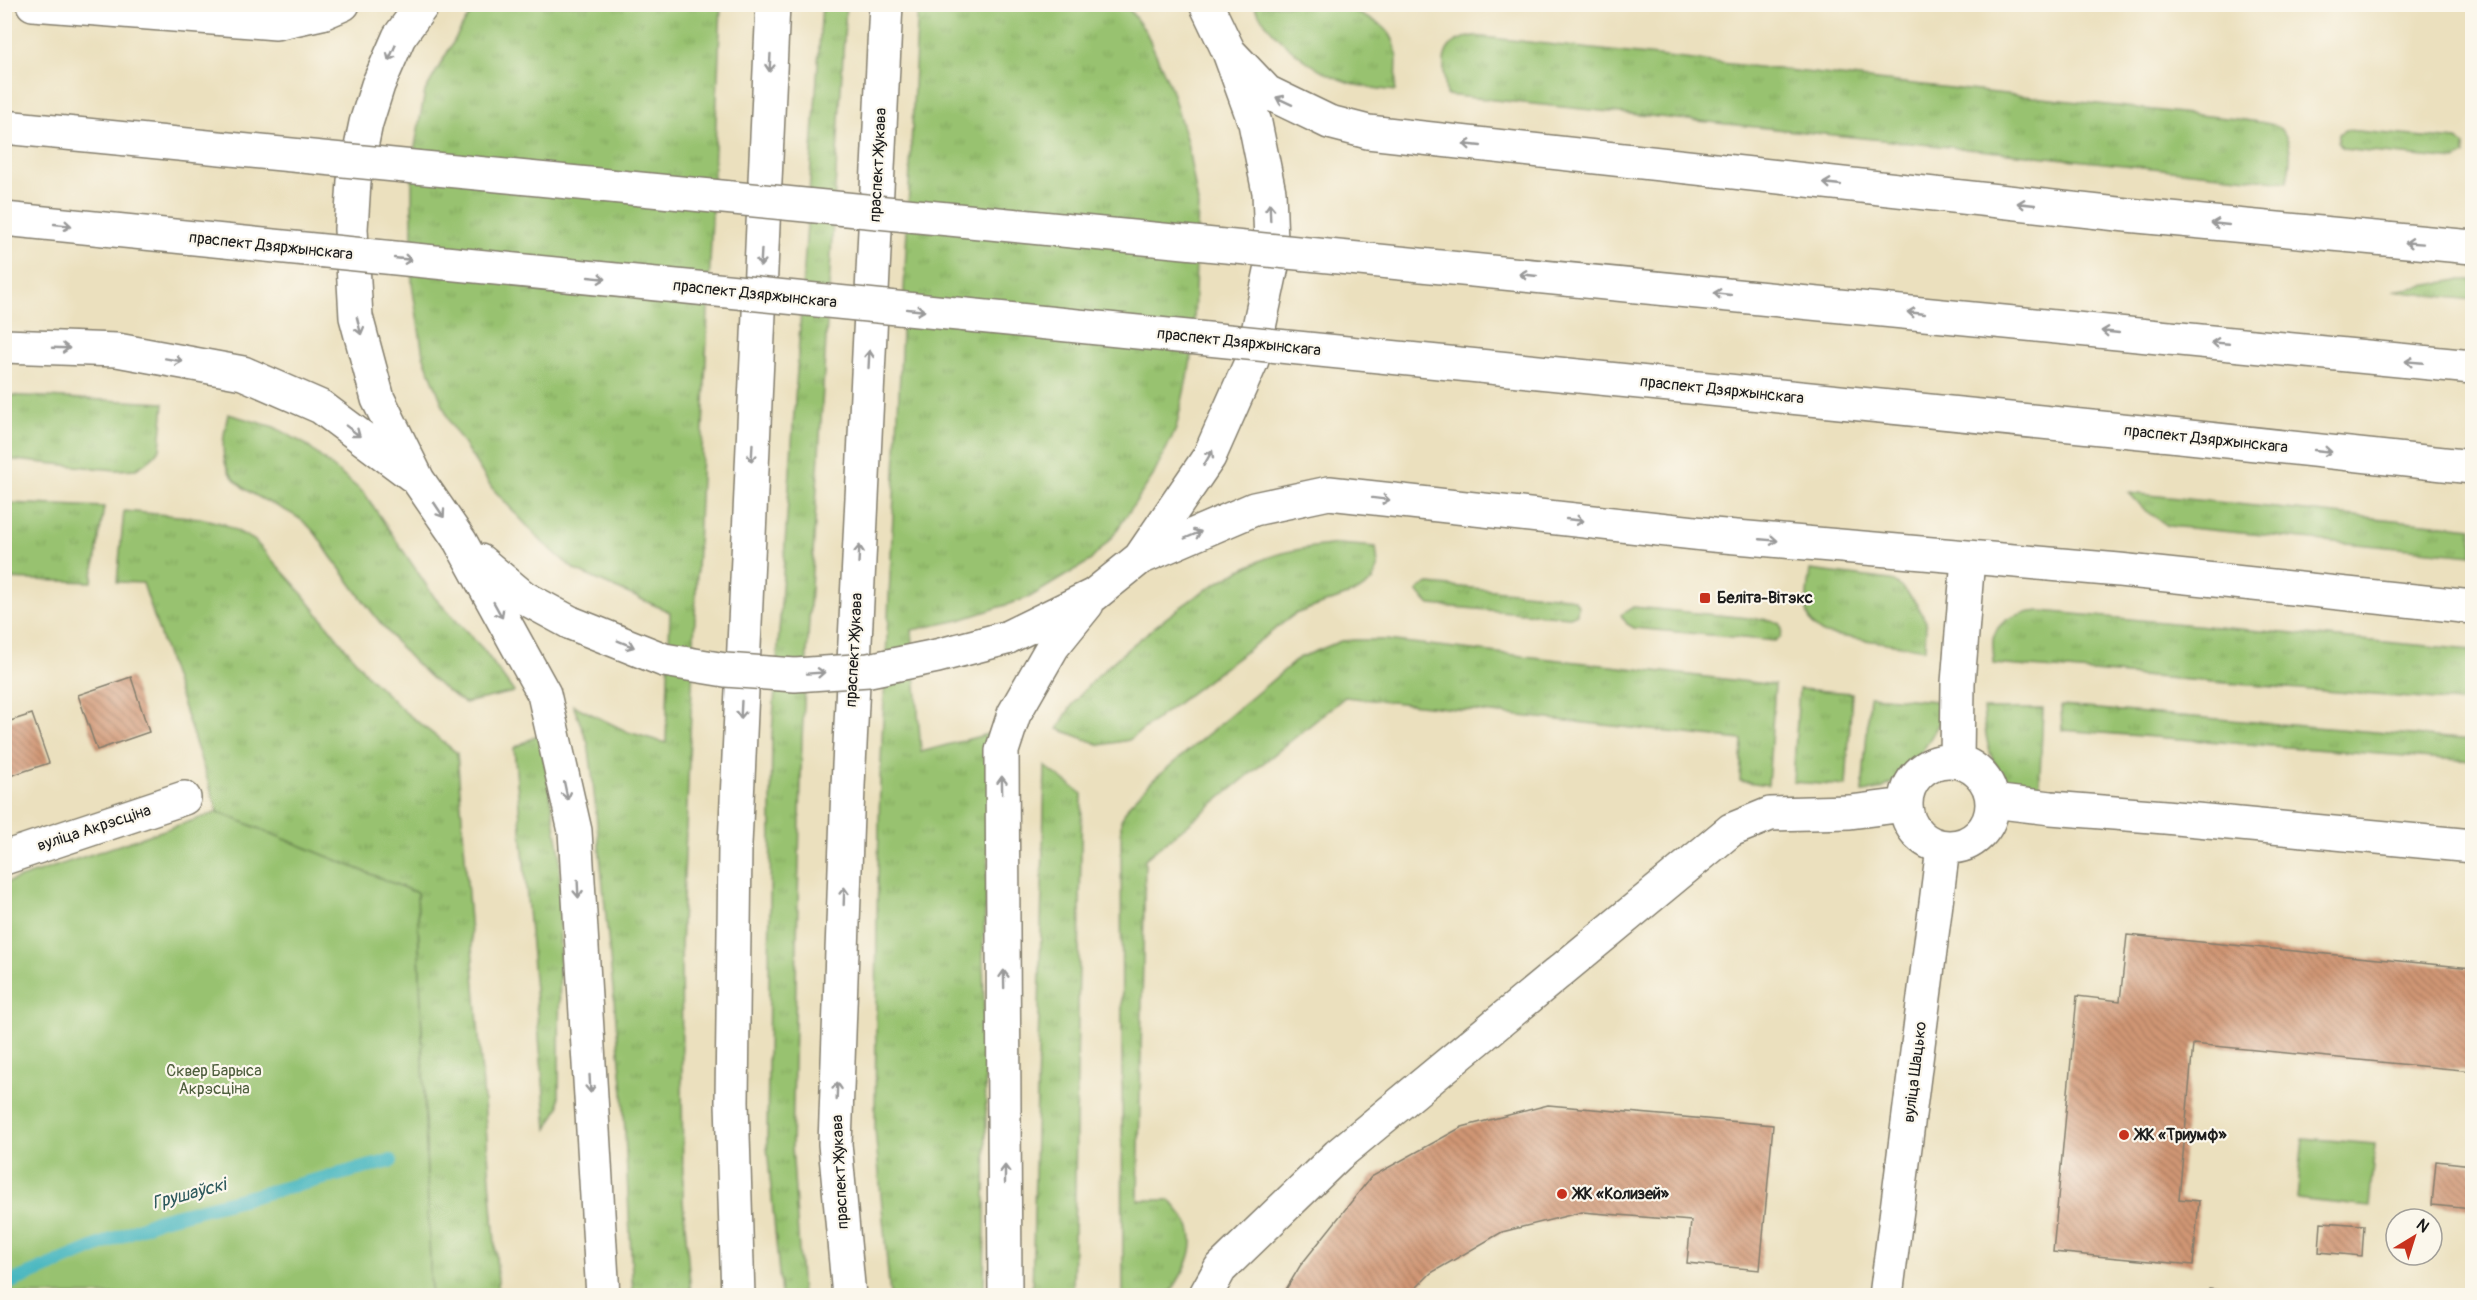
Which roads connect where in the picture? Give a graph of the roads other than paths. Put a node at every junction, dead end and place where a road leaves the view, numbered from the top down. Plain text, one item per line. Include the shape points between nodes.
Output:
1 (33, 4) edge
2 (343, 4) edge
3 (423, 4) edge
4 (773, 4) edge
5 (886, 4) edge
6 (1206, 4) edge
7 (1229, 52) junction
8 (4, 127) edge
9 (4, 219) edge
10 (2472, 247) edge
11 (4, 346) edge
12 (2472, 367) edge
13 (2472, 467) edge
14 (418, 480) junction
15 (460, 541) junction
16 (1140, 558) junction
17 (1968, 558) junction
18 (1094, 595) junction
19 (2472, 607) edge
20 (1957, 761) junction
21 (184, 798) dead end
22 (1992, 801) junction
23 (1905, 805) junction
24 (2472, 846) edge
25 (1943, 848) junction
26 (4, 858) edge
27 (603, 1296) edge
28 (738, 1296) edge
29 (849, 1296) edge
30 (1005, 1296) edge
31 (1205, 1296) edge
32 (1886, 1296) edge

1 - 2 main road via 276,23
3 -> 14 main road via 399,37 378,85 354,181 351,229 356,317 378,399
4 -> 28 main road via 735,845 732,1102
29 -> 5 main road, праспект Жукава via 835,1144 849,763
6 - 7 main road
10 -> 7 main road via 2127,215 1368,132 1329,122 1267,92
16 -> 7 main road via 1209,457 1228,416 1252,360 1272,266 1269,192 1255,123
12 -> 8 main road, bridge
9 -> 13 main road, праспект Дзяржынскага, bridge
11 -> 14 main road via 117,350 243,373 321,407
14 -> 15 main road
15 -> 18 main road, bridge via 523,597 571,623 664,660 725,670 795,675 869,670 1006,638
15 -> 27 main road via 544,694 575,831
16 -> 17 main road via 1254,509 1329,493
16 - 18 main road
17 - 19 main road
17 - 20 main road via 1958,683
30 -> 18 main road via 1002,751 1014,714 1053,646
20 - 22 main road via 1982,775
20 - 23 main road via 1944,761 1920,771 1907,793
21 - 26 main road, вуліца Акрэсціна
22 - 24 main road
22 - 25 main road via 1987,826 1980,835 1960,846
23 - 25 main road via 1914,830 1924,840
23 - 31 main road via 1850,812 1770,814 1731,830 1338,1155 1220,1269
25 - 32 main road, вуліца Шацько

